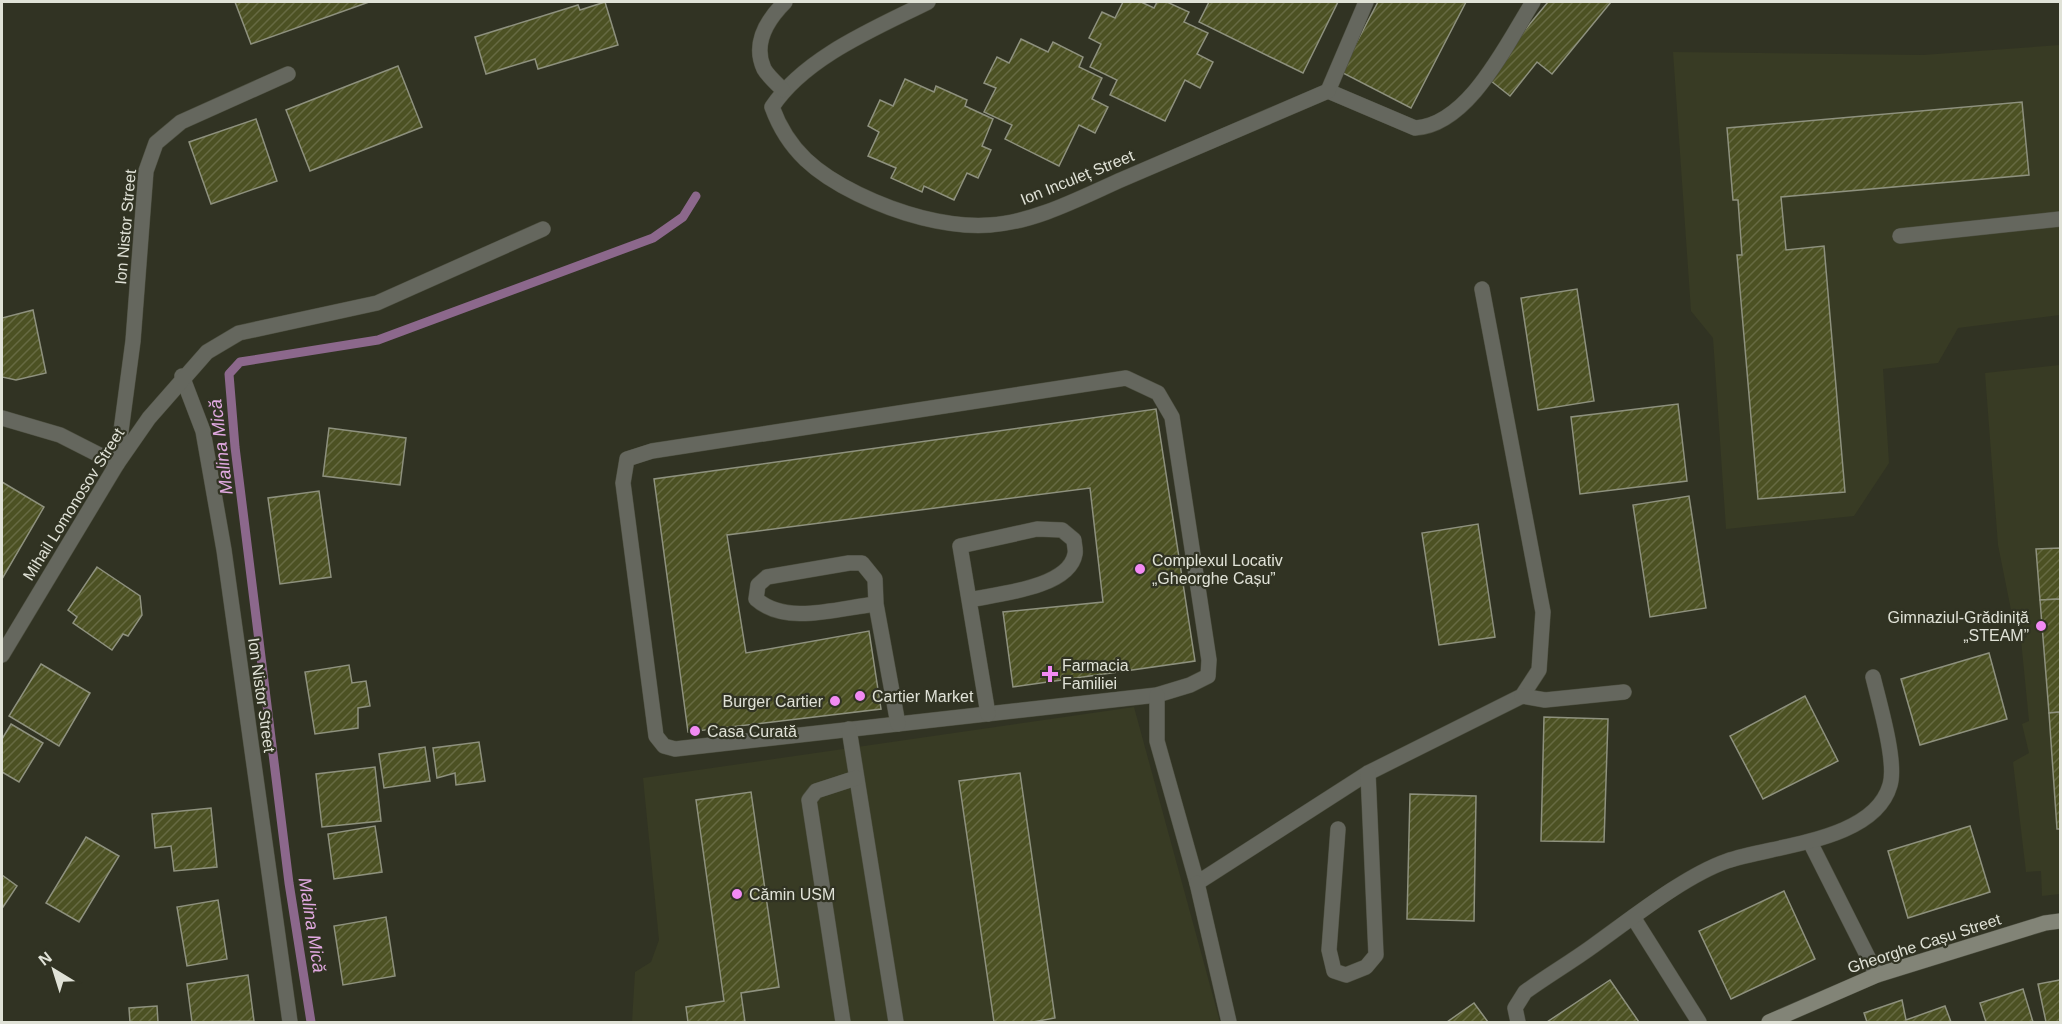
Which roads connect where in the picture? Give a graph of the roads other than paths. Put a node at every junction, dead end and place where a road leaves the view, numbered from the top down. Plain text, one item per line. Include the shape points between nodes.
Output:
1 (785, 2) edge
2 (928, 2) edge
3 (1366, 2) edge
4 (1533, 2) edge
5 (288, 74) dead end
6 (783, 90) junction
7 (1328, 91) junction
8 (2061, 219) edge
9 (543, 229) dead end
10 (1900, 236) dead end
11 (1482, 289) dead end
12 (182, 376) junction
13 (2, 418) edge
14 (117, 464) junction
15 (969, 600) junction
16 (876, 604) junction
17 (2, 655) edge
18 (1873, 677) dead end
19 (1624, 692) dead end
20 (1157, 695) junction
21 (1522, 696) junction
22 (988, 714) junction
23 (898, 724) junction
24 (849, 729) junction
25 (1368, 773) junction
26 (856, 778) junction
27 (1338, 829) dead end
28 (1810, 842) junction
29 (1197, 882) junction
30 (1633, 917) junction
31 (2061, 921) edge
32 (1877, 975) junction
33 (290, 1023) edge
34 (843, 1023) edge
35 (896, 1023) edge
36 (1229, 1023) edge
37 (1518, 1023) edge
38 (1699, 1023) edge
39 (1769, 1023) edge

1 - 6 street via 769,19 759,42 764,69
2 - 6 street via 853,40
3 - 7 street
4 - 7 street via 1472,95 1447,119 1429,127 1415,128
5 - 14 street, Ion Nistor Street via 181,122 156,143 146,171 133,341
6 - 7 street, Ion Inculeț Street via 772,107 778,126 807,164 832,182 915,216 989,225 1066,203
8 - 10 street
9 - 12 street, Mihail Lomonosov Street via 377,303 239,333 207,352
11 - 21 street via 1543,612 1539,670
12 - 14 street, Mihail Lomonosov Street
12 - 33 street, Ion Nistor Street via 203,431 222,539
13 - 14 street via 60,435
14 - 17 street, Mihail Lomonosov Street
15 - 15 street via 1049,583 1075,555 1074,540 1062,530 1037,529 960,546
15 - 22 street
16 - 16 street via 875,579 862,563 767,577 758,585 756,598 766,608 790,614
16 - 23 street
18 - 28 street via 1892,765 1890,785 1877,806 1852,825
19 - 21 street via 1545,700
20 - 22 street
20 - 24 street via 1208,676 1209,660 1172,417 1158,393 1143,385 1126,378 652,451 627,459 623,483 656,736 664,746 675,749
20 - 29 street via 1157,741
21 - 25 street
22 - 23 street
23 - 24 street
24 - 26 street
25 - 27 street via 1376,955 1366,967 1346,975 1334,971 1329,950
25 - 29 street
26 - 34 street via 816,790 808,800
26 - 35 street
28 - 30 street via 1727,861
28 - 32 street
29 - 36 street
30 - 37 street via 1525,992 1515,1008
30 - 38 street
31 - 32 street, Gheorghe Cașu Street
32 - 39 street, Gheorghe Cașu Street

